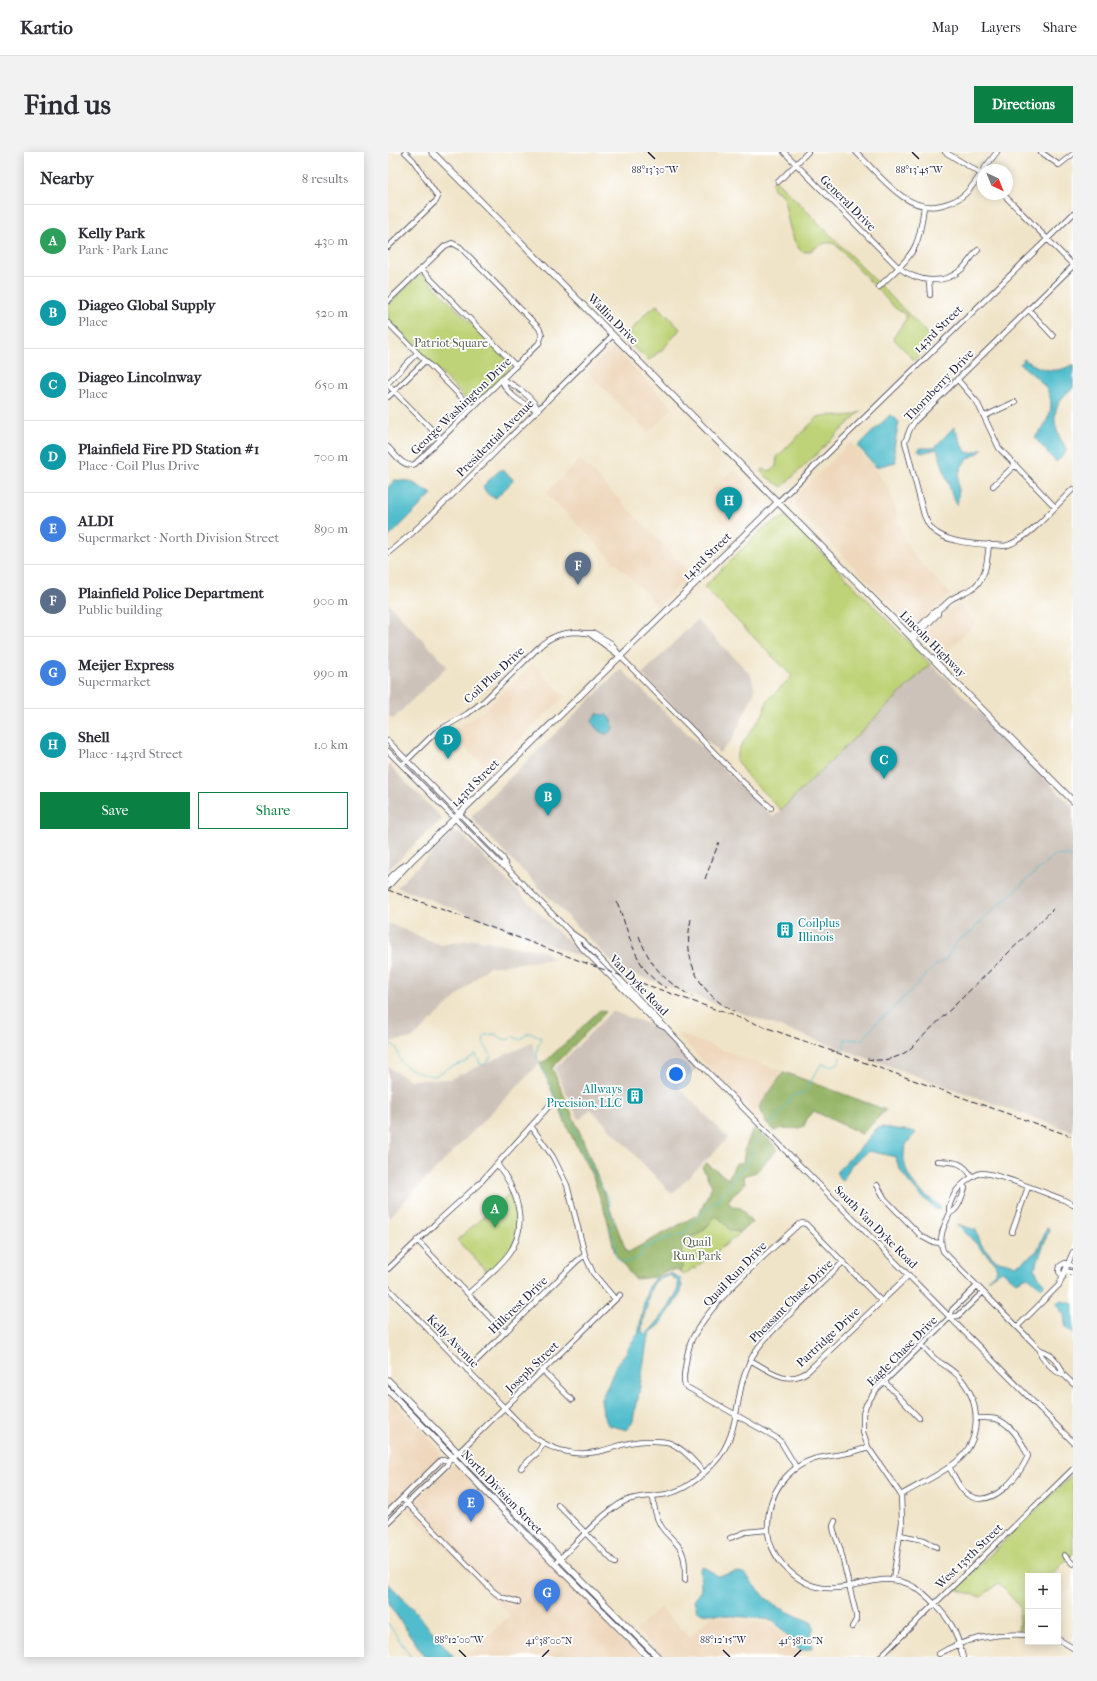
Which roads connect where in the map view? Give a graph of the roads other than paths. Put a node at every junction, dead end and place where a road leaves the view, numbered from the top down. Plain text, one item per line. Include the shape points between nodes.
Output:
1 (405, 152) edge
2 (432, 152) edge
3 (784, 152) edge
4 (808, 152) edge
5 (856, 152) edge
6 (945, 152) edge
7 (997, 152) edge
8 (1041, 152) edge
9 (1073, 154) edge
10 (796, 164) junction
11 (988, 164) edge
12 (977, 169) edge
13 (977, 178) edge
14 (778, 182) dead end
15 (1009, 200) edge
16 (924, 207) junction
17 (1073, 214) edge
18 (1047, 239) junction
19 (388, 247) edge
20 (978, 250) dead end
21 (1073, 266) edge
22 (898, 267) junction
23 (421, 269) junction
24 (930, 281) junction
25 (879, 286) dead end
26 (930, 295) dead end
27 (388, 301) edge
28 (1028, 310) junction
29 (388, 323) edge
30 (613, 335) junction
31 (1053, 336) dead end
32 (417, 353) junction
33 (425, 361) junction
34 (516, 366) junction
35 (957, 379) junction
36 (502, 380) junction
37 (388, 384) edge
38 (394, 391) junction
39 (388, 397) edge
40 (1015, 402) dead end
41 (472, 408) junction
42 (538, 410) junction
43 (985, 416) junction
44 (441, 439) junction
45 (388, 447) edge
46 (1014, 466) junction
47 (993, 486) dead end
48 (1073, 489) edge
49 (778, 502) junction
50 (1055, 507) junction
51 (989, 544) junction
52 (388, 553) edge
53 (911, 637) junction
54 (620, 656) junction
55 (388, 741) edge
56 (388, 751) edge
57 (407, 760) junction
58 (402, 765) junction
59 (1073, 801) edge
60 (771, 808) dead end
61 (460, 814) junction
62 (454, 819) junction
63 (408, 864) junction
64 (507, 868) junction
65 (388, 880) edge
66 (388, 886) edge
67 (664, 1027) joint
68 (550, 1105) dead end
69 (531, 1126) junction
70 (937, 1161) dead end
71 (497, 1164) junction
72 (972, 1177) junction
73 (877, 1186) dead end
74 (963, 1186) junction
75 (1028, 1187) junction
76 (1073, 1205) edge
77 (950, 1214) junction
78 (1012, 1232) dead end
79 (417, 1240) junction
80 (941, 1243) junction
81 (1073, 1252) edge
82 (585, 1256) junction
83 (843, 1262) junction
84 (1071, 1265) edge
85 (388, 1268) edge
86 (1066, 1271) junction
87 (1073, 1274) edge
88 (909, 1275) junction
89 (1064, 1277) junction
90 (977, 1286) junction
91 (388, 1288) edge
92 (982, 1292) junction
93 (469, 1293) junction
94 (620, 1295) dead end
95 (616, 1299) junction
96 (881, 1301) junction
97 (950, 1317) junction
98 (1017, 1327) junction
99 (504, 1332) junction
100 (922, 1345) junction
101 (1040, 1350) junction
102 (750, 1360) junction
103 (467, 1370) junction
104 (542, 1370) junction
105 (1063, 1374) junction
106 (388, 1380) edge
107 (884, 1381) junction
108 (1073, 1384) edge
109 (388, 1390) edge
110 (572, 1400) dead end
111 (504, 1408) junction
112 (737, 1417) junction
113 (919, 1418) dead end
114 (976, 1418) junction
115 (1073, 1442) edge
116 (542, 1444) junction
117 (868, 1447) junction
118 (458, 1453) junction
119 (451, 1458) junction
120 (796, 1467) junction
121 (949, 1467) junction
122 (521, 1468) dead end
123 (1073, 1469) edge
124 (704, 1472) junction
125 (900, 1495) junction
126 (653, 1496) junction
127 (402, 1498) junction
128 (407, 1504) junction
129 (558, 1505) dead end
130 (388, 1512) edge
131 (835, 1521) dead end
132 (388, 1522) edge
133 (768, 1530) junction
134 (586, 1534) junction
135 (900, 1534) junction
136 (730, 1538) dead end
137 (936, 1547) dead end
138 (1064, 1555) dead end
139 (560, 1559) junction
140 (615, 1563) dead end
141 (555, 1564) junction
142 (1073, 1564) edge
143 (893, 1579) junction
144 (685, 1580) dead end
145 (849, 1587) junction
146 (518, 1602) dead end
147 (933, 1604) junction
148 (852, 1627) dead end
149 (1025, 1635) edge
150 (1061, 1642) edge
151 (959, 1644) junction
152 (1073, 1648) edge
153 (939, 1654) dead end
154 (648, 1657) edge
155 (658, 1657) edge
156 (880, 1657) edge
157 (963, 1657) edge

1 - 19 street via 438,197
2 - 30 main road, Wallin Drive
3 - 10 street, General Drive
4 - 10 street
5 - 16 street via 900,196
6 - 12 street
7 - 11 street
8 - 9 street via 1059,165
10 - 14 street
10 - 22 street, General Drive
13 - 16 street via 963,196 951,203 938,207
15 - 18 street
16 - 22 street via 916,245
17 - 18 street, 143rd Street
18 - 21 street
18 - 49 street, 143rd Street
20 - 24 street via 960,271 946,278
21 - 28 street, Thornberry Drive
22 - 24 street, General Drive via 913,277
22 - 25 street
23 - 27 street
23 - 34 street
23 - 34 street, George Washington Drive via 445,246 452,244 460,247 539,328 542,335 539,343
24 - 26 street
28 - 31 street
28 - 35 street, Thornberry Drive
29 - 32 street
30 - 42 street, Presidential Avenue
30 - 49 main road, Wallin Drive
32 - 33 street
32 - 37 street
33 - 38 street
33 - 41 street
34 - 36 street, George Washington Drive
35 - 43 street via 978,402
35 - 51 street, Thornberry Drive via 915,421 907,435 906,449 924,515 936,533 955,540
36 - 41 street, George Washington Drive
36 - 42 street via 528,396 535,402
36 - 42 street via 503,387 510,393 530,408
37 - 38 street
38 - 39 street
38 - 44 street
40 - 43 street
41 - 44 street, George Washington Drive
42 - 52 street, Presidential Avenue via 407,538
43 - 46 street via 994,441
44 - 45 street, George Washington Drive via 412,466 404,464
46 - 47 street
46 - 50 street
48 - 50 street, Thornberry Drive
49 - 53 main road, Lincoln Highway
49 - 54 main road, 143rd Street
50 - 51 street, Thornberry Drive via 1020,540 1005,546
51 - 53 street via 986,570 979,581 935,610
53 - 59 main road, Lincoln Highway
54 - 57 street, Coil Plus Drive via 590,634 569,632 557,635 545,641 474,709 436,732
54 - 60 street, Coil Plus Drive
54 - 61 main road, 143rd Street
55 - 57 street, Van Dyke Road
56 - 58 street, Van Dyke Road
57 - 58 street, Coil Plus Drive
57 - 61 street, Van Dyke Road
58 - 62 street, Van Dyke Road
61 - 62 main road, 143rd Street
61 - 64 street, Van Dyke Road via 503,858
62 - 63 main road, 143rd Street
62 - 64 street, Van Dyke Road
63 - 65 main road, 143rd Street
63 - 66 main road, 143rd Street
64 - 67 street, Van Dyke Road via 615,974
67 - 88 street, South Van Dyke Road
68 - 69 street
69 - 71 street
69 - 82 street via 553,1157 567,1185
70 - 72 street via 956,1162 966,1168
71 - 79 street via 479,1184
71 - 93 street via 509,1182 520,1210 518,1234 509,1254
72 - 74 street
72 - 75 street via 989,1174
73 - 80 street via 885,1199 921,1236 932,1242
74 - 77 street via 958,1205
74 - 77 street via 960,1186 953,1198 949,1208
75 - 76 street
75 - 78 street
77 - 80 street via 942,1232
79 - 85 street
79 - 93 street
80 - 90 street via 946,1254
81 - 84 street
82 - 95 street via 593,1273
82 - 99 street, Hillcrest Drive
83 - 96 street, Quail Run Drive
83 - 102 street, Pheasant Chase Drive via 769,1334
83 - 112 street, Quail Run Drive via 802,1222 722,1299 696,1332 687,1355 683,1380 685,1386
84 - 86 street
84 - 89 street via 1065,1263 1060,1266 1059,1272
86 - 87 street
86 - 89 street
88 - 96 street, Partridge Drive
88 - 97 street, South Van Dyke Road
89 - 98 street via 1056,1289
90 - 92 street
90 - 97 street, Eagle Chase Drive via 952,1310
91 - 103 street, Kelly Avenue
92 - 97 street, Eagle Chase Drive via 958,1316
92 - 98 street
93 - 99 street
94 - 95 street, Joseph Street
95 - 104 street, Joseph Street
96 - 102 street, Partridge Drive via 800,1377 783,1378
97 - 100 street, Eagle Chase Drive
97 - 115 street, South Van Dyke Road
98 - 101 street
99 - 103 street, Hillcrest Drive
100 - 107 street, Eagle Chase Drive
100 - 114 street via 961,1379 974,1401
101 - 105 street via 1048,1364
101 - 105 street via 1052,1357
102 - 112 street, Pheasant Chase Drive via 741,1385
103 - 111 street, Kelly Avenue
104 - 110 street
104 - 111 street, Joseph Street
105 - 108 street
106 - 118 main road, North Division Street
107 - 113 street
107 - 117 street, Eagle Chase Drive via 870,1398 863,1414 863,1432
109 - 119 main road, North Division Street
111 - 116 street, Kelly Avenue
111 - 118 street, Joseph Street
112 - 120 street, Quail Run Drive via 781,1442
112 - 124 street, Pheasant Chase Drive via 723,1452
114 - 121 street via 969,1447
114 - 121 street via 991,1418 1004,1423 1021,1441 1028,1456 1021,1471 997,1494 984,1499 967,1494
116 - 122 street via 538,1452
116 - 124 street via 559,1450 587,1454 642,1441 669,1443 687,1454
117 - 120 street via 847,1455 817,1459
117 - 125 street, Eagle Chase Drive
118 - 119 street, Joseph Street
118 - 139 main road, North Division Street
119 - 127 street, Joseph Street via 441,1460
119 - 128 street
119 - 141 main road, North Division Street
120 - 133 street via 783,1479 772,1497
121 - 125 street
123 - 147 street, West 135th Street
124 - 126 street, Pheasant Chase Drive via 682,1489
125 - 135 street, Eagle Chase Drive
126 - 134 street, Pheasant Chase Drive via 638,1497 615,1507
126 - 144 street via 655,1512 661,1526 683,1553
127 - 128 street
127 - 130 street, Joseph Street
128 - 132 street
128 - 146 street via 500,1598
129 - 134 street
131 - 145 street via 834,1532
133 - 136 street via 746,1532
133 - 145 street via 774,1553 780,1563 797,1578 821,1588
134 - 139 street, Pheasant Chase Drive
134 - 140 street
135 - 137 street via 924,1540
135 - 143 street, Eagle Chase Drive
138 - 142 street
139 - 141 street, Pheasant Chase Drive
139 - 155 main road, North Division Street
141 - 154 main road, North Division Street
143 - 145 street
143 - 147 street via 914,1587
145 - 148 street via 856,1614
147 - 151 street via 953,1628
147 - 156 street, West 135th Street
149 - 151 street via 999,1636
150 - 152 street
151 - 153 street
151 - 157 street

